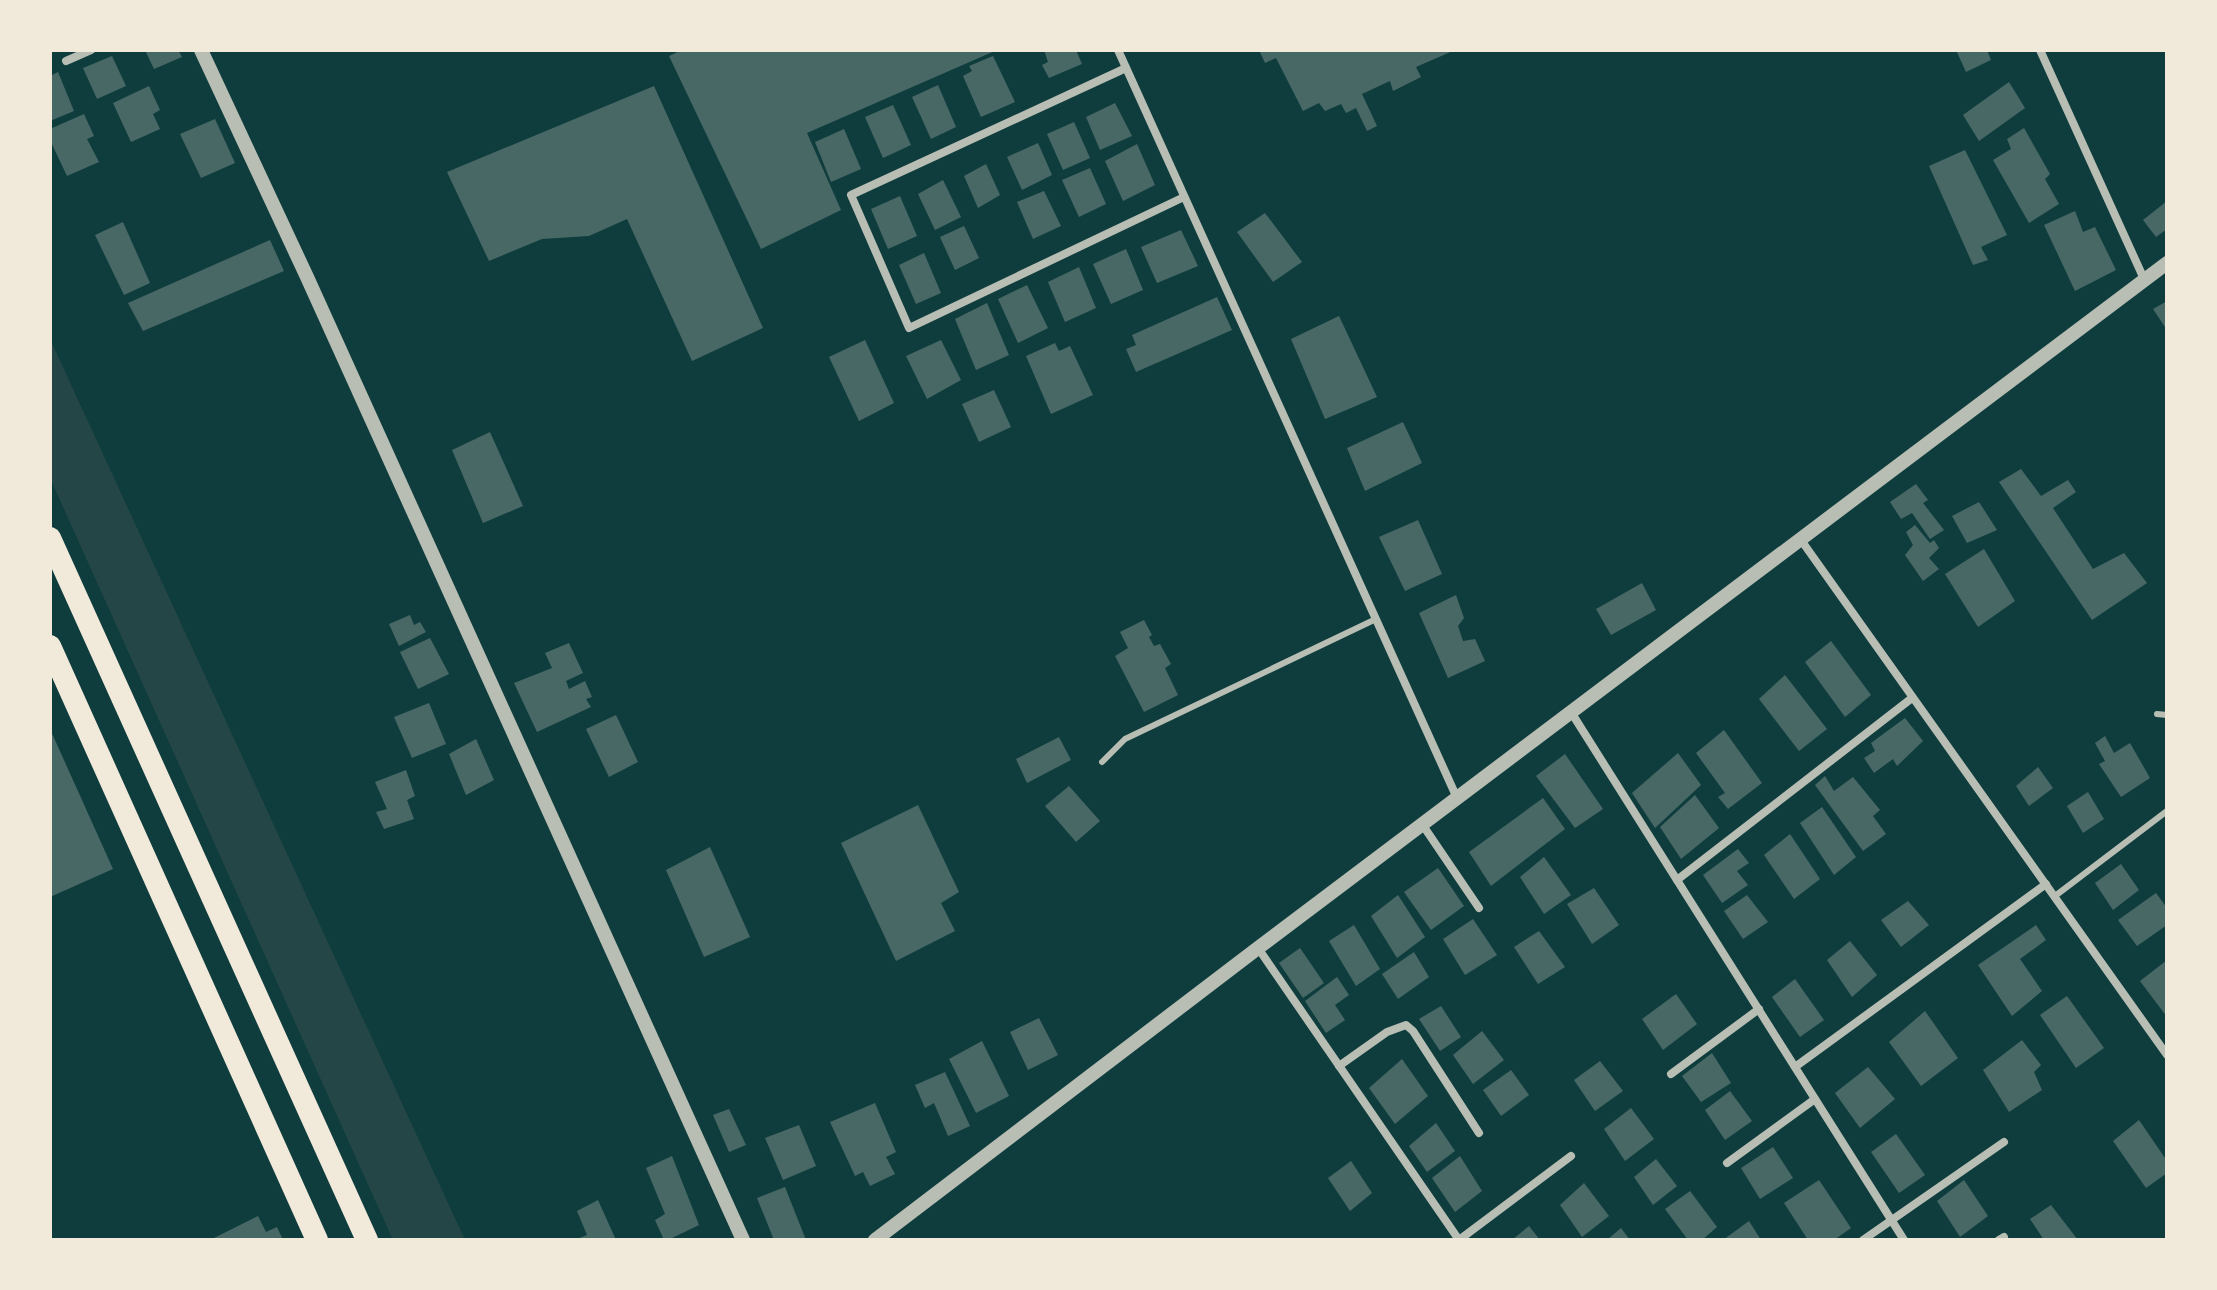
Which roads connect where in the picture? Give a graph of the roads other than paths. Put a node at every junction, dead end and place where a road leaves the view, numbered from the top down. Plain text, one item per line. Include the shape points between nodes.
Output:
1 (91, 50) edge
2 (201, 50) edge
3 (1118, 50) edge
4 (2040, 50) edge
5 (66, 61) dead end
6 (1126, 68) junction
7 (1184, 197) junction
8 (2167, 263) edge
9 (2144, 279) junction
10 (50, 538) edge
11 (1801, 540) junction
12 (1376, 619) junction
13 (50, 646) edge
14 (1912, 698) junction
15 (1571, 712) junction
16 (2157, 714) dead end
17 (2167, 715) edge
18 (1102, 762) dead end
19 (1457, 798) junction
20 (2167, 811) edge
21 (1422, 824) junction
22 (1677, 880) junction
23 (2046, 884) junction
24 (2055, 896) junction
25 (1479, 908) dead end
26 (1258, 948) junction
27 (1759, 1009) junction
28 (2167, 1055) edge
29 (1339, 1066) junction
30 (1795, 1067) junction
31 (1671, 1074) dead end
32 (1815, 1099) junction
33 (1479, 1133) dead end
34 (2004, 1142) dead end
35 (1571, 1156) dead end
36 (1727, 1163) dead end
37 (1891, 1220) junction
38 (317, 1240) edge
39 (367, 1240) edge
40 (743, 1240) edge
41 (875, 1240) edge
42 (1459, 1240) edge
43 (1863, 1240) edge
44 (1904, 1240) edge

1 - 5 street
2 - 40 street
3 - 6 street
4 - 9 street
6 - 7 street
6 - 7 street via 851,195 909,328
7 - 12 street
8 - 9 street
9 - 11 street
10 - 39 highway
11 - 14 street
11 - 15 street
12 - 18 lane via 1125,739
12 - 19 street
13 - 38 highway
14 - 22 street
14 - 23 street
15 - 19 street
15 - 22 street
16 - 17 lane
19 - 21 street
20 - 24 lane
21 - 25 street
21 - 26 street
22 - 27 street
23 - 24 street
23 - 30 street
24 - 28 street
26 - 29 street
26 - 41 street
27 - 30 street
27 - 31 street
29 - 33 street via 1406,1025
29 - 42 street
30 - 32 street
32 - 36 street
32 - 37 street
34 - 37 street
35 - 42 street
37 - 43 street
37 - 44 street

